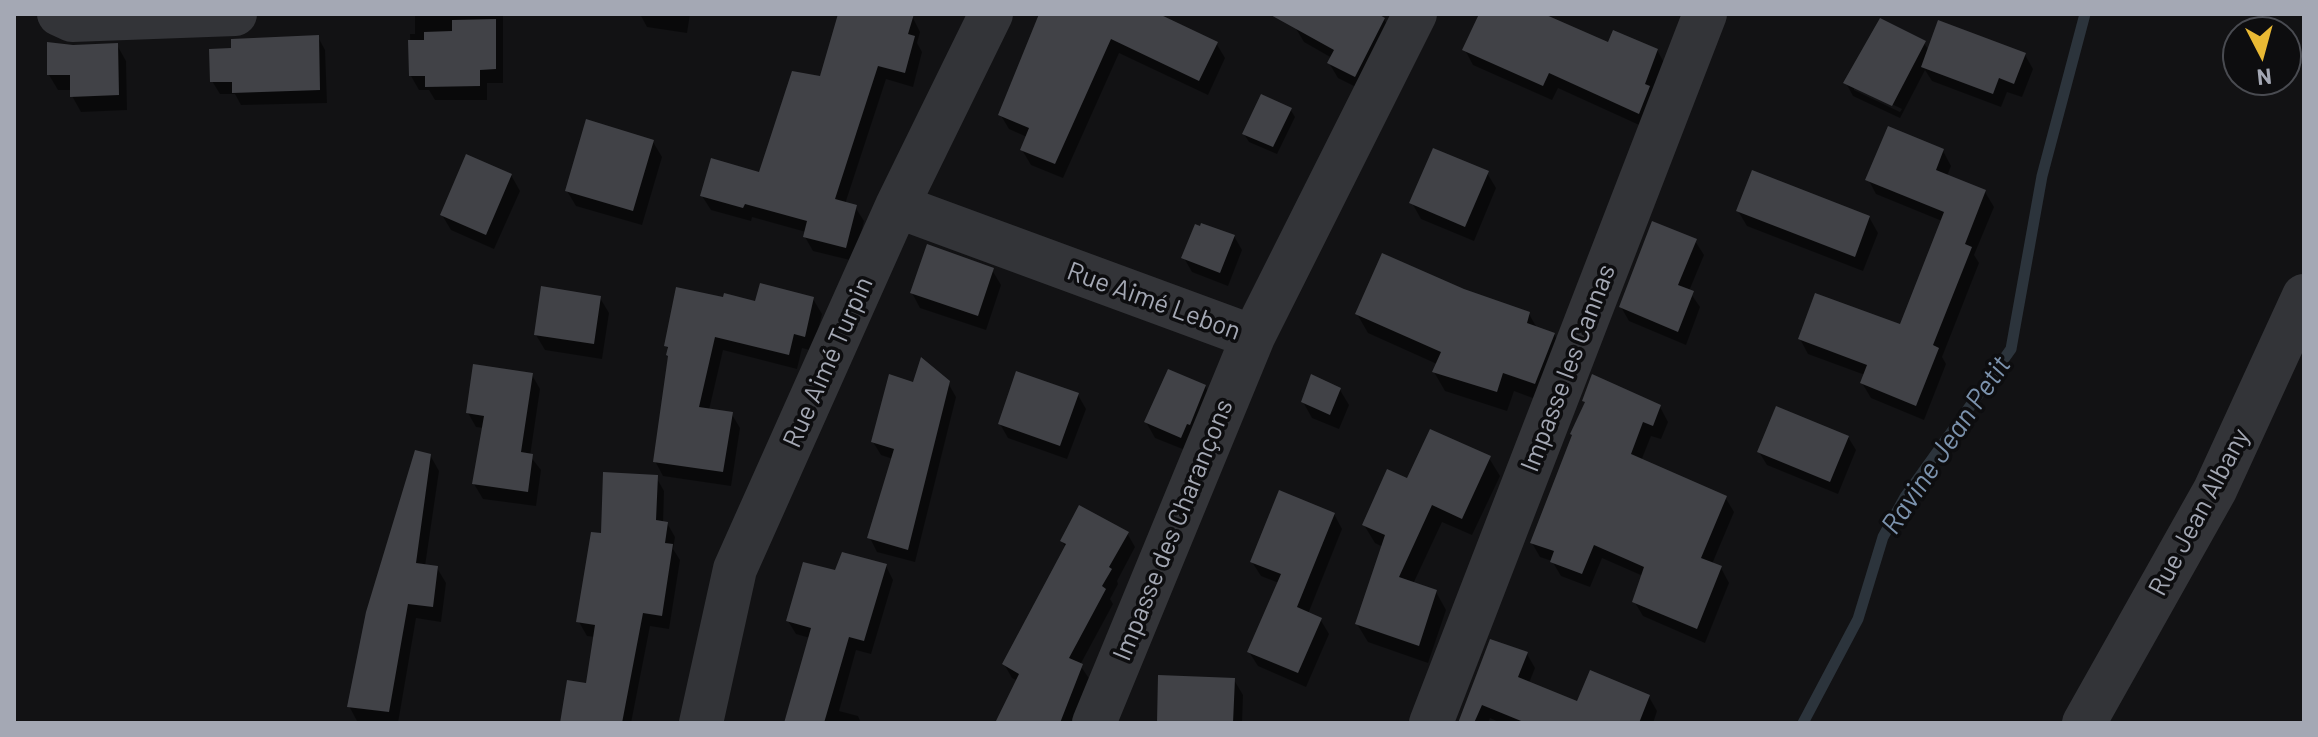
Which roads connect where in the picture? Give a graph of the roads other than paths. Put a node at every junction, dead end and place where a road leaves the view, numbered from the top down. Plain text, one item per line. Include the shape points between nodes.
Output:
1 (59, 14) edge
2 (235, 14) edge
3 (991, 14) edge
4 (1415, 14) edge
5 (1705, 14) edge
6 (897, 206) junction
7 (2304, 296) edge
8 (1253, 337) junction
9 (701, 723) edge
10 (1094, 723) edge
11 (1431, 723) edge
12 (2084, 723) edge

1 - 2 street via 72,20
3 - 6 street, Rue Aimé Turpin
4 - 8 street, Rue Aimé Lebon
5 - 11 street, Impasse les Cannas
6 - 8 street, Rue Aimé Lebon
6 - 9 street, Rue Aimé Turpin via 735,569
7 - 12 street, Rue Jean Albany via 2215,490
8 - 10 street, Impasse des Charançons

